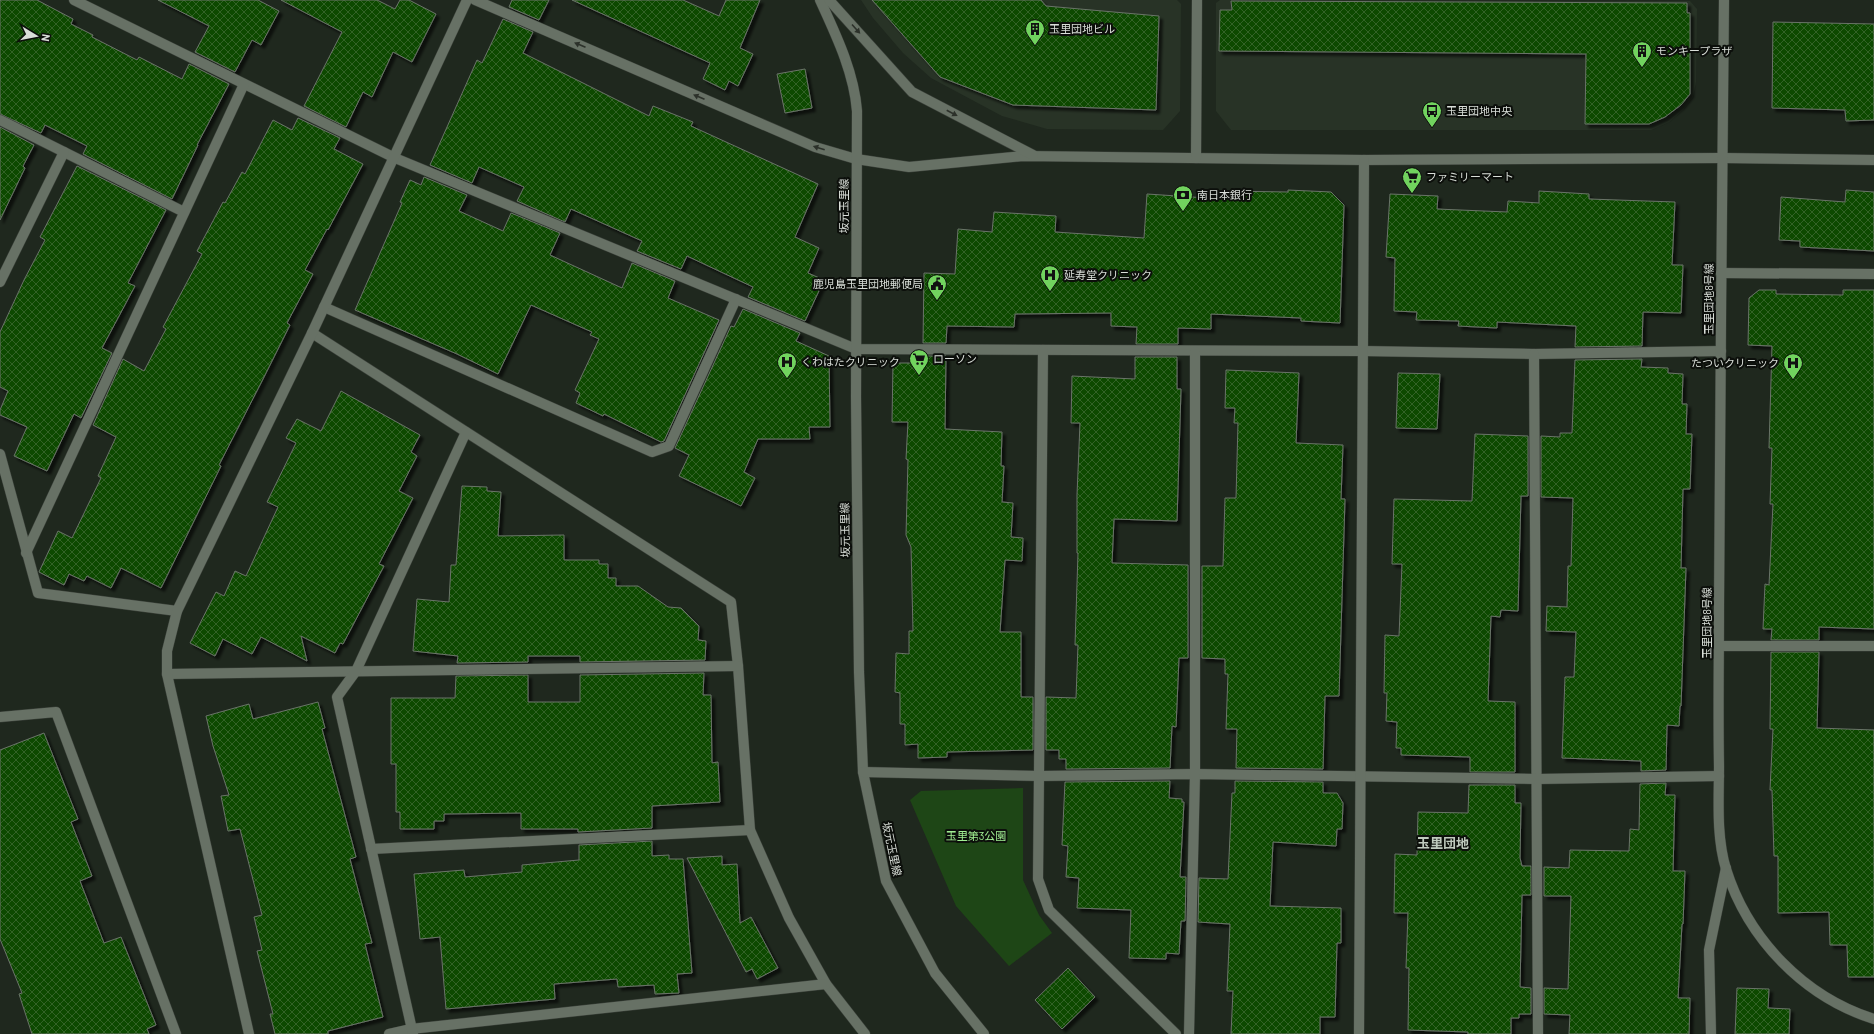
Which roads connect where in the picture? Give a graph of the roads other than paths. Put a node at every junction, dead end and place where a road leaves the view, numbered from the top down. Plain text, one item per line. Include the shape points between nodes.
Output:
1 (74, 0) edge
2 (468, 0) edge
3 (475, 0) edge
4 (820, 0) edge
5 (830, 0) edge
6 (1197, 0) edge
7 (1724, 0) edge
8 (244, 84) junction
9 (0, 120) edge
10 (64, 152) junction
11 (1035, 156) junction
12 (395, 158) junction
13 (1196, 158) junction
14 (1722, 158) junction
15 (856, 159) junction
16 (1364, 160) junction
17 (1874, 160) edge
18 (184, 212) junction
19 (1721, 273) junction
20 (1874, 274) edge
21 (0, 282) edge
22 (736, 299) junction
23 (324, 307) junction
24 (312, 333) junction
25 (856, 349) junction
26 (1042, 350) junction
27 (1362, 351) junction
28 (1195, 352) junction
29 (1721, 352) junction
30 (1534, 354) junction
31 (466, 432) junction
32 (0, 454) edge
33 (26, 553) junction
34 (177, 611) junction
35 (1719, 646) junction
36 (1874, 646) edge
37 (738, 666) junction
38 (356, 671) junction
39 (167, 674) junction
40 (0, 717) edge
41 (864, 772) junction
42 (1195, 774) junction
43 (1040, 776) junction
44 (1718, 776) junction
45 (1360, 777) junction
46 (1537, 779) junction
47 (750, 830) junction
48 (371, 849) junction
49 (1726, 868) junction
50 (826, 984) junction
51 (1874, 1019) edge
52 (412, 1032) edge
53 (176, 1034) edge
54 (249, 1034) edge
55 (389, 1034) edge
56 (865, 1034) edge
57 (984, 1034) edge
58 (1176, 1034) edge
59 (1189, 1034) edge
60 (1358, 1034) edge
61 (1538, 1034) edge
62 (1710, 1034) edge

1 - 8 street
2 - 12 street
15 -> 3 street via 815,147
4 - 15 street, 坂元玉里線 via 837,36 856,93
5 -> 11 street via 912,92
6 - 13 street
7 - 14 street, 玉里団地8号線
8 - 12 street
8 - 18 street
9 - 10 street
10 - 18 street
10 - 21 street
11 - 13 street
11 - 15 street via 909,167
12 - 22 street
12 - 23 street
13 - 16 street
14 - 16 street
14 - 17 street
14 - 19 street, 玉里団地8号線
15 - 25 street, 坂元玉里線
16 - 27 street
18 - 33 street
19 - 20 street
19 - 29 street, 玉里団地8号線
22 - 23 street via 669,446 652,452
22 - 25 street
23 - 24 street
24 - 31 street
24 - 34 street
25 - 26 street
25 - 41 street, 坂元玉里線 via 859,672
26 - 28 street
26 - 43 street
27 - 28 street
27 - 30 street
27 - 45 street
28 - 42 street
29 - 30 street
29 - 35 street, 玉里団地8号線
30 - 46 street
31 - 37 street via 731,602
31 - 38 street
32 - 33 street
33 - 34 street via 38,593
34 - 39 street via 167,651
35 - 36 street
35 - 44 street, 玉里団地8号線
37 - 38 street
37 - 47 street
38 - 39 street
38 - 48 street via 337,697
39 - 54 street
40 - 53 street via 56,712
41 - 43 street
41 - 57 street, 坂元玉里線 via 886,881 935,973
42 - 43 street
42 - 45 street
42 - 59 street
43 - 58 street via 1038,879 1048,910
44 - 46 street
44 - 49 street, 玉里団地8号線 via 1720,834
45 - 46 street
45 - 60 street
46 - 61 street
47 - 48 street
47 - 50 street via 789,918
48 - 52 street
49 - 51 street, 玉里団地8号線 via 1741,906 1762,940 1795,976 1827,997
49 - 62 street via 1709,950
50 - 52 street
50 - 56 street
52 - 55 street

